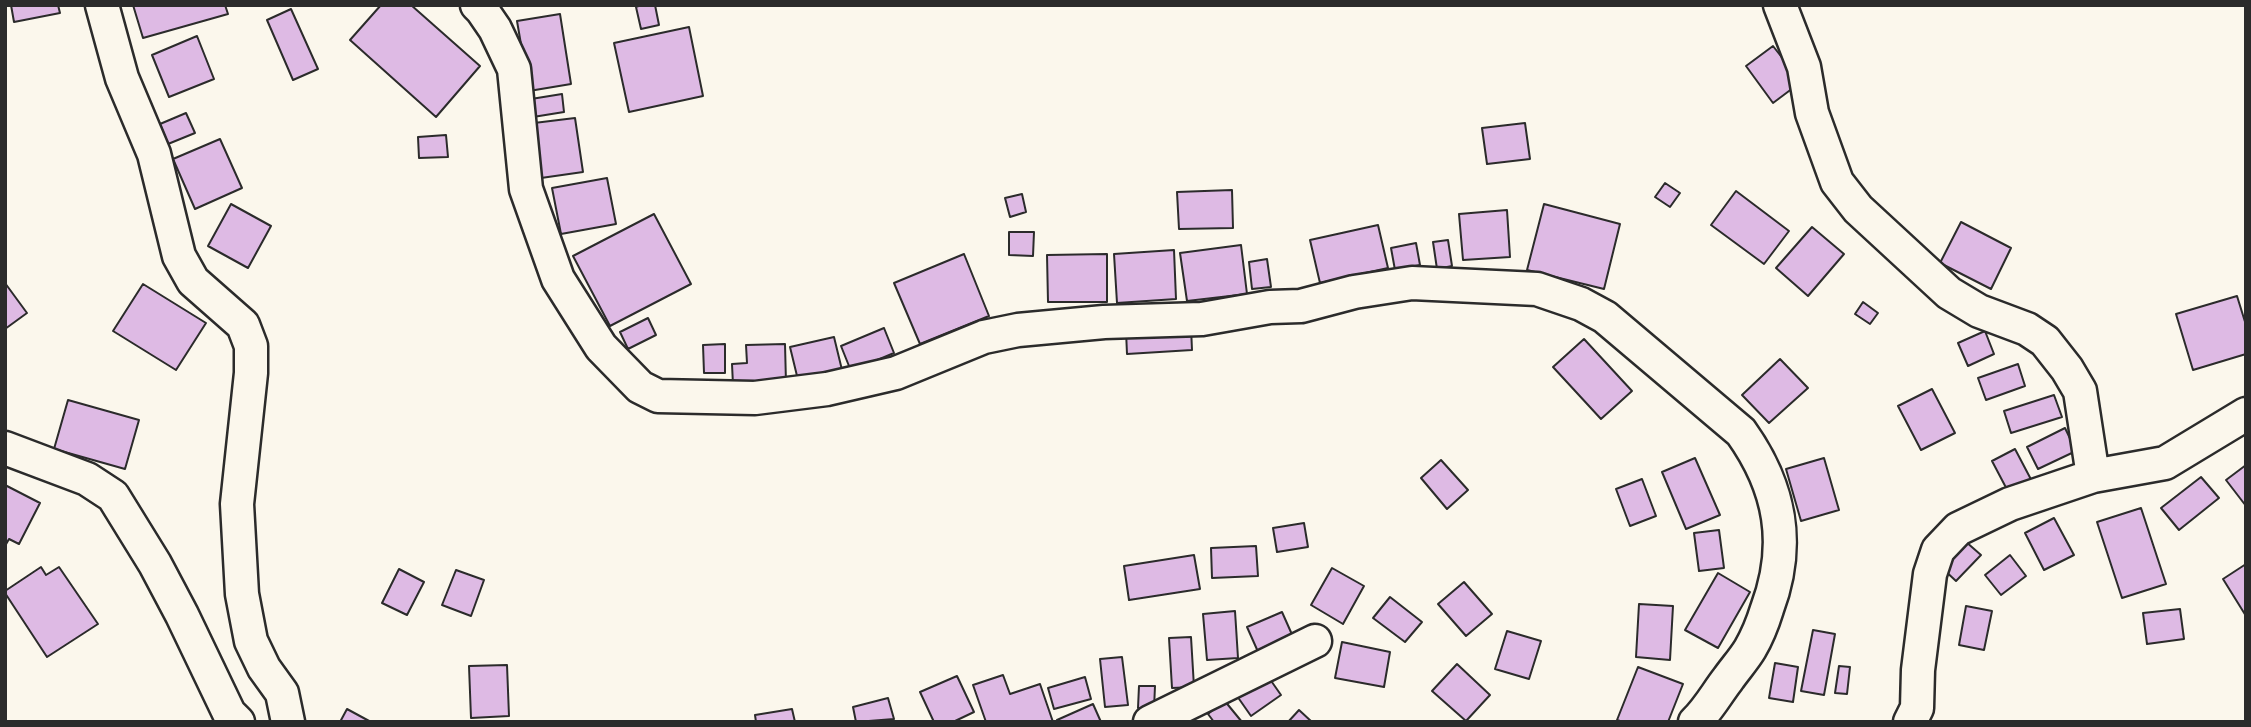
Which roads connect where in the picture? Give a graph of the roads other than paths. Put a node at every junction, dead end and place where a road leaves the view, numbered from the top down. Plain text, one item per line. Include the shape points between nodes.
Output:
1 (102, 5) edge
2 (477, 5) edge
3 (1780, 5) edge
4 (2246, 414) edge
5 (5, 447) edge
6 (2093, 477) junction
7 (1315, 641) dead end
8 (237, 722) edge
9 (288, 722) edge
10 (1150, 722) edge
11 (1695, 722) edge
12 (1910, 722) edge

1 - 9 street via 122,78 154,154 179,256 193,281 243,325 251,346 237,504 242,594 251,641 282,693
2 - 11 street via 495,29 514,69 526,189 558,279 601,347 640,387 658,396 755,398 827,389 896,373 984,337 1018,330 1202,319 1301,306 1412,283 1537,289 1605,317 1741,432 1757,453 1776,503 1782,533 1776,587 1751,648
3 - 6 street via 1804,67 1812,113 1837,182 1858,209 1950,293 2045,341 2080,391
4 - 6 street via 2165,463
5 - 8 street via 87,479 113,496 155,564
6 - 12 street via 2010,504 1958,529 1938,550 1925,607 1917,708
7 - 10 street

